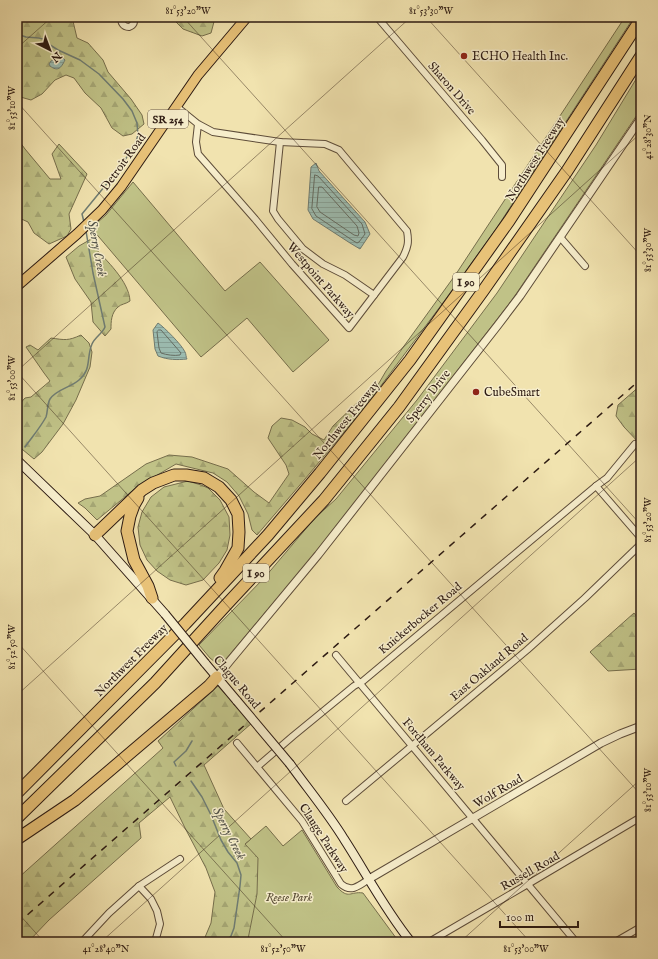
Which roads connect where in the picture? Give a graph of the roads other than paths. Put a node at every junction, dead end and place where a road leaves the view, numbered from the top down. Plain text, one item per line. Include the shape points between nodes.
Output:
1 (122, 17) edge
2 (132, 17) edge
3 (247, 17) edge
4 (377, 17) edge
5 (641, 20) edge
6 (641, 56) edge
7 (177, 107) junction
8 (641, 118) edge
9 (198, 124) junction
10 (280, 142) junction
11 (502, 177) dead end
12 (560, 237) junction
13 (586, 266) dead end
14 (17, 286) edge
15 (374, 295) junction
16 (635, 444) dead end
17 (17, 460) edge
18 (596, 486) junction
19 (142, 490) junction
20 (95, 535) junction
21 (641, 538) edge
22 (641, 544) edge
23 (152, 598) junction
24 (189, 620) junction
25 (336, 655) dead end
26 (217, 677) junction
27 (358, 683) junction
28 (641, 726) edge
29 (237, 744) dead end
30 (412, 745) junction
31 (257, 767) junction
32 (17, 793) edge
33 (346, 801) dead end
34 (641, 817) edge
35 (17, 818) edge
36 (473, 818) junction
37 (17, 839) edge
38 (180, 859) dead end
39 (368, 880) junction
40 (528, 884) junction
41 (139, 886) junction
42 (641, 926) edge
43 (82, 942) edge
44 (155, 942) edge
45 (411, 942) edge
46 (429, 942) edge
47 (576, 942) edge
48 (615, 942) edge

1 - 2 street via 122,24 127,27 133,25
3 - 7 main road, Detroit Road / SR 254 via 198,75
4 - 11 street, Sharon Drive via 502,165
5 - 24 highway, Northwest Freeway / I 90 via 509,221 410,360 277,524
6 - 35 highway, I 90 via 567,171 483,291 399,407 324,500 155,682
7 - 9 street, Westpoint Parkway
7 - 14 main road, Detroit Road / SR 254 via 122,187 102,210
8 - 12 street, Sperry Drive
9 - 10 street, Westpoint Parkway via 213,132
9 - 15 street, Westpoint Parkway via 198,154 349,328
10 - 15 street via 273,211 303,249
10 - 15 street, Westpoint Parkway via 325,144 339,150 408,231 407,249
12 - 13 street
12 - 26 street, Sperry Drive via 498,325 318,555
16 - 18 street, Knickerbocker Road via 607,478
17 - 20 main road, Clague Road
18 - 21 street
18 - 27 street, Knickerbocker Road
19 - 20 highway
19 - 23 highway via 134,505 127,531 134,560
19 - 24 highway via 153,482 174,475 204,478 219,487 231,500 238,514 238,548 225,571
20 - 23 main road, Clague Road
22 - 30 street, East Oakland Road via 586,598 527,650
23 - 26 main road, Clague Road, bridge
24 - 32 highway, Northwest Freeway / I 90
25 - 27 street, Fordham Parkway
26 - 37 highway via 210,686 76,800
26 - 39 main road, Clague Road, bridge via 290,764 343,837
27 - 30 street, Fordham Parkway
27 - 31 street, Knickerbocker Road
28 - 36 street, Wolf Road via 601,743
29 - 31 street, Clauge Parkway
30 - 33 street, East Oakland Road
30 - 36 street, Fordham Parkway
31 - 39 street, Clauge Parkway via 302,821 341,884 346,888 355,888
34 - 40 street, Russell Road
36 - 39 street, Wolf Road
36 - 40 street, Fordham Parkway
38 - 41 street
39 - 45 main road, Clague Road
40 - 46 street, Russell Road
40 - 47 street, Fordham Parkway
41 - 43 street
41 - 44 street via 151,899 157,912 160,924
42 - 48 street

